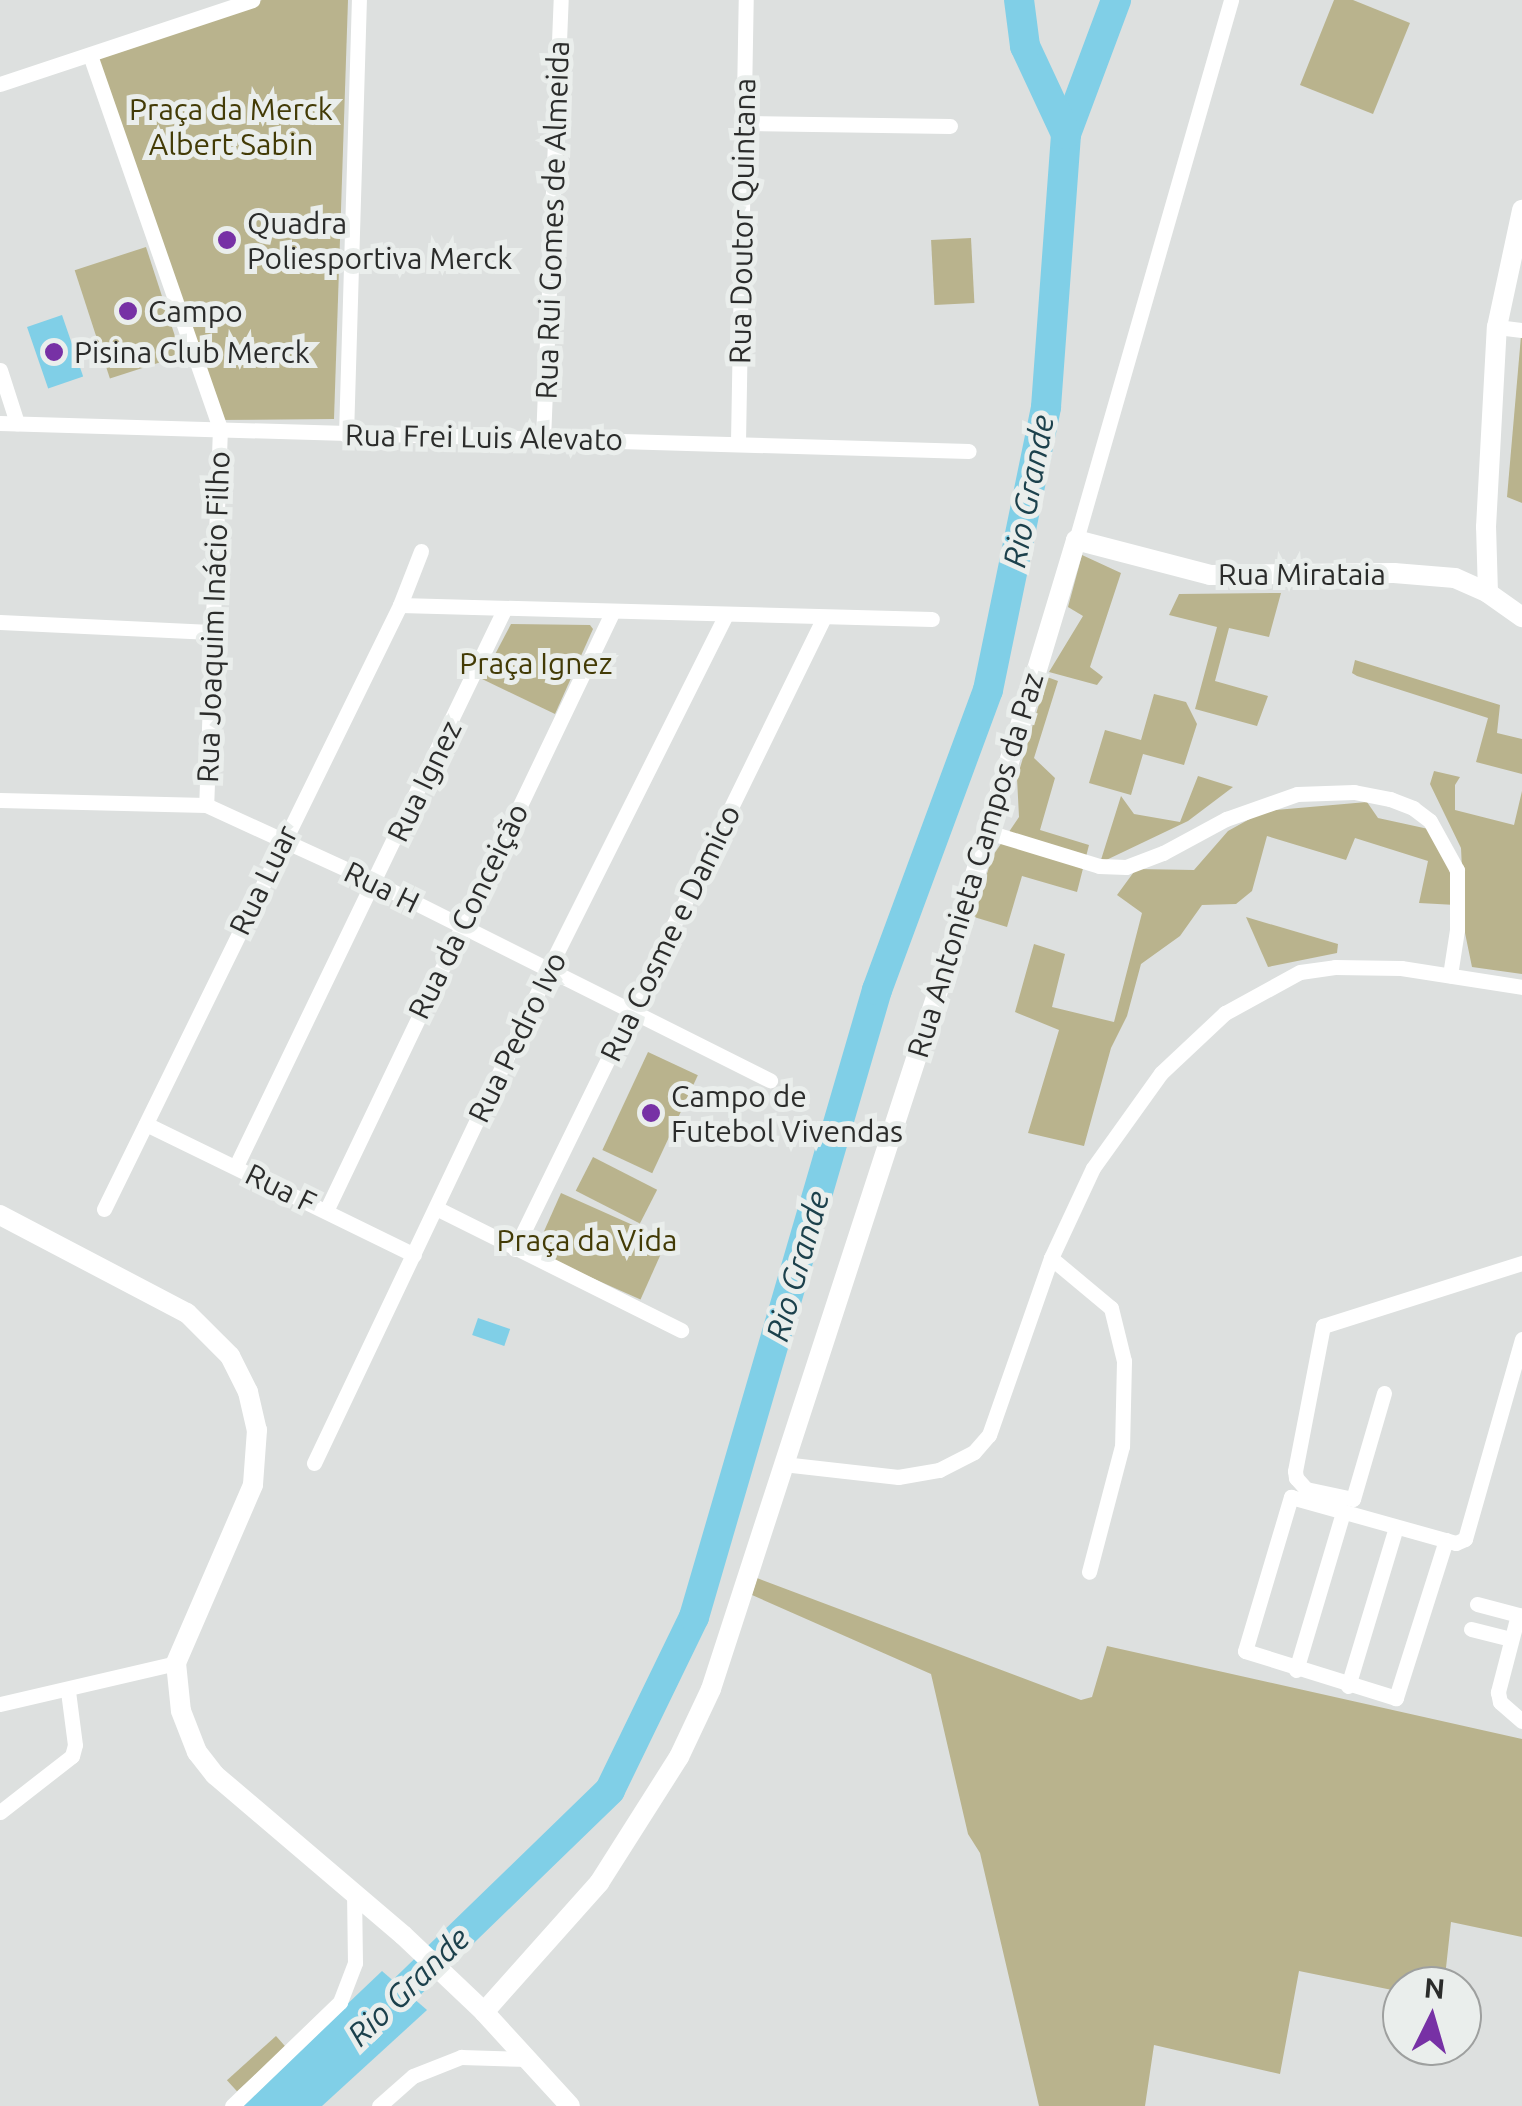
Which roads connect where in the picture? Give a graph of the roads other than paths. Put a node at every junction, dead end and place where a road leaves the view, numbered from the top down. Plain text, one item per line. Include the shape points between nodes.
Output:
1 (192, 0) edge
2 (252, 0) edge
3 (359, 0) edge
4 (561, 0) edge
5 (746, 0) edge
6 (1231, 0) edge
7 (198, 17) junction
8 (90, 55) junction
9 (0, 84) edge
10 (743, 123) junction
11 (950, 126) dead end
12 (1522, 210) edge
13 (1497, 327) junction
14 (1522, 330) edge
15 (0, 370) edge
16 (0, 422) edge
17 (18, 423) junction
18 (220, 428) junction
19 (346, 434) junction
20 (543, 440) junction
21 (738, 442) junction
22 (969, 451) dead end
23 (1076, 540) junction
24 (420, 551) dead end
25 (1488, 593) junction
26 (400, 605) junction
27 (504, 610) junction
28 (613, 612) junction
29 (726, 614) junction
30 (824, 617) junction
31 (1522, 618) edge
32 (932, 619) dead end
33 (0, 622) edge
34 (212, 632) junction
35 (0, 800) edge
36 (206, 805) junction
37 (988, 832) junction
38 (282, 840) junction
39 (374, 882) junction
40 (460, 925) junction
41 (549, 968) junction
42 (1450, 975) junction
43 (1522, 987) edge
44 (630, 1011) junction
45 (770, 1080) dead end
46 (146, 1124) junction
47 (236, 1166) junction
48 (436, 1208) junction
49 (104, 1209) dead end
50 (326, 1211) junction
51 (0, 1215) edge
52 (515, 1249) junction
53 (414, 1254) junction
54 (1052, 1258) junction
55 (1522, 1262) edge
56 (681, 1330) dead end
57 (1522, 1339) edge
58 (1384, 1393) dead end
59 (314, 1463) dead end
60 (783, 1464) junction
61 (1343, 1512) junction
62 (1396, 1527) junction
63 (1446, 1540) junction
64 (1088, 1572) dead end
65 (1477, 1604) dead end
66 (1520, 1615) edge
67 (1471, 1628) dead end
68 (1511, 1640) junction
69 (176, 1663) junction
70 (1296, 1670) junction
71 (1348, 1686) junction
72 (68, 1691) junction
73 (0, 1704) edge
74 (1522, 1721) edge
75 (0, 1812) edge
76 (354, 1893) junction
77 (480, 2008) junction
78 (530, 2059) junction
79 (232, 2106) edge
80 (379, 2106) edge
81 (570, 2106) edge

1 - 7 street
2 - 7 street
3 - 19 street
4 - 20 street, Rua Rui Gomes de Almeida
5 - 10 street, Rua Doutor Quintana
6 - 23 street, Rua Antonieta Campos da Paz
7 - 8 street
8 - 9 street
8 - 18 street
10 - 11 street
10 - 21 street, Rua Doutor Quintana
12 - 13 street
13 - 14 street
13 - 25 street
15 - 17 street
16 - 17 street, Rua Frei Luis Alevato
17 - 18 street, Rua Frei Luis Alevato
18 - 19 street, Rua Frei Luis Alevato
18 - 34 street, Rua Joaquim Inácio Filho
19 - 20 street, Rua Frei Luis Alevato
20 - 21 street, Rua Frei Luis Alevato
21 - 22 street, Rua Frei Luis Alevato
23 - 25 street, Rua Mirataia via 1210,575 1426,574
23 - 37 street, Rua Antonieta Campos da Paz
24 - 26 street, Rua Luar
25 - 31 street, Rua Mirataia
26 - 27 street
26 - 38 street, Rua Luar
27 - 28 street
27 - 39 street, Rua Ignez
28 - 29 street
28 - 40 street, Rua da Conceição
29 - 30 street
29 - 41 street, Rua Pedro Ivo
30 - 32 street
30 - 44 street, Rua Cosme e Damico
33 - 34 street
34 - 36 street, Rua Joaquim Inácio Filho
35 - 36 street
36 - 38 street, Rua H
37 - 42 street via 1099,866 1126,867 1297,794 1354,792 1390,799 1430,821 1457,870
37 - 60 street, Rua Antonieta Campos da Paz
38 - 39 street, Rua H
38 - 46 street, Rua Luar
39 - 40 street, Rua H
39 - 47 street, Rua Ignez
40 - 41 street, Rua H
40 - 50 street, Rua da Conceição
41 - 44 street, Rua H
41 - 48 street, Rua Pedro Ivo
42 - 43 street
42 - 54 street via 1402,968 1300,972 1225,1013 1161,1073 1111,1139
44 - 45 street, Rua H
44 - 52 street, Rua Cosme e Damico
46 - 47 street, Rua F
46 - 49 street, Rua Luar
47 - 50 street, Rua F
48 - 52 street
48 - 53 street, Rua Pedro Ivo
50 - 53 street, Rua F
51 - 69 street via 187,1313 230,1356 248,1392 256,1430 253,1485
52 - 56 street
53 - 59 street, Rua Pedro Ivo
54 - 60 street via 988,1435 974,1452 939,1470 898,1477
54 - 64 street via 1111,1308 1124,1360 1122,1446
55 - 58 street via 1323,1326 1296,1471 1306,1489 1353,1498
57 - 63 street via 1470,1532 1461,1542
60 - 77 street, Rua Antonieta Campos da Paz via 711,1689 679,1757 599,1883
61 - 62 street
61 - 70 street
61 - 70 street via 1294,1498 1244,1646 1248,1656
62 - 63 street
62 - 71 street
63 - 71 street via 1399,1696
65 - 66 street
66 - 68 street
67 - 68 street
68 - 74 street via 1498,1692
69 - 72 street
69 - 76 street via 180,1711 214,1775
70 - 71 street
72 - 73 street
72 - 75 street via 72,1756
76 - 77 street
76 - 79 street via 355,1963 340,2002
77 - 78 street
78 - 80 street via 461,2057 413,2076
78 - 81 street

